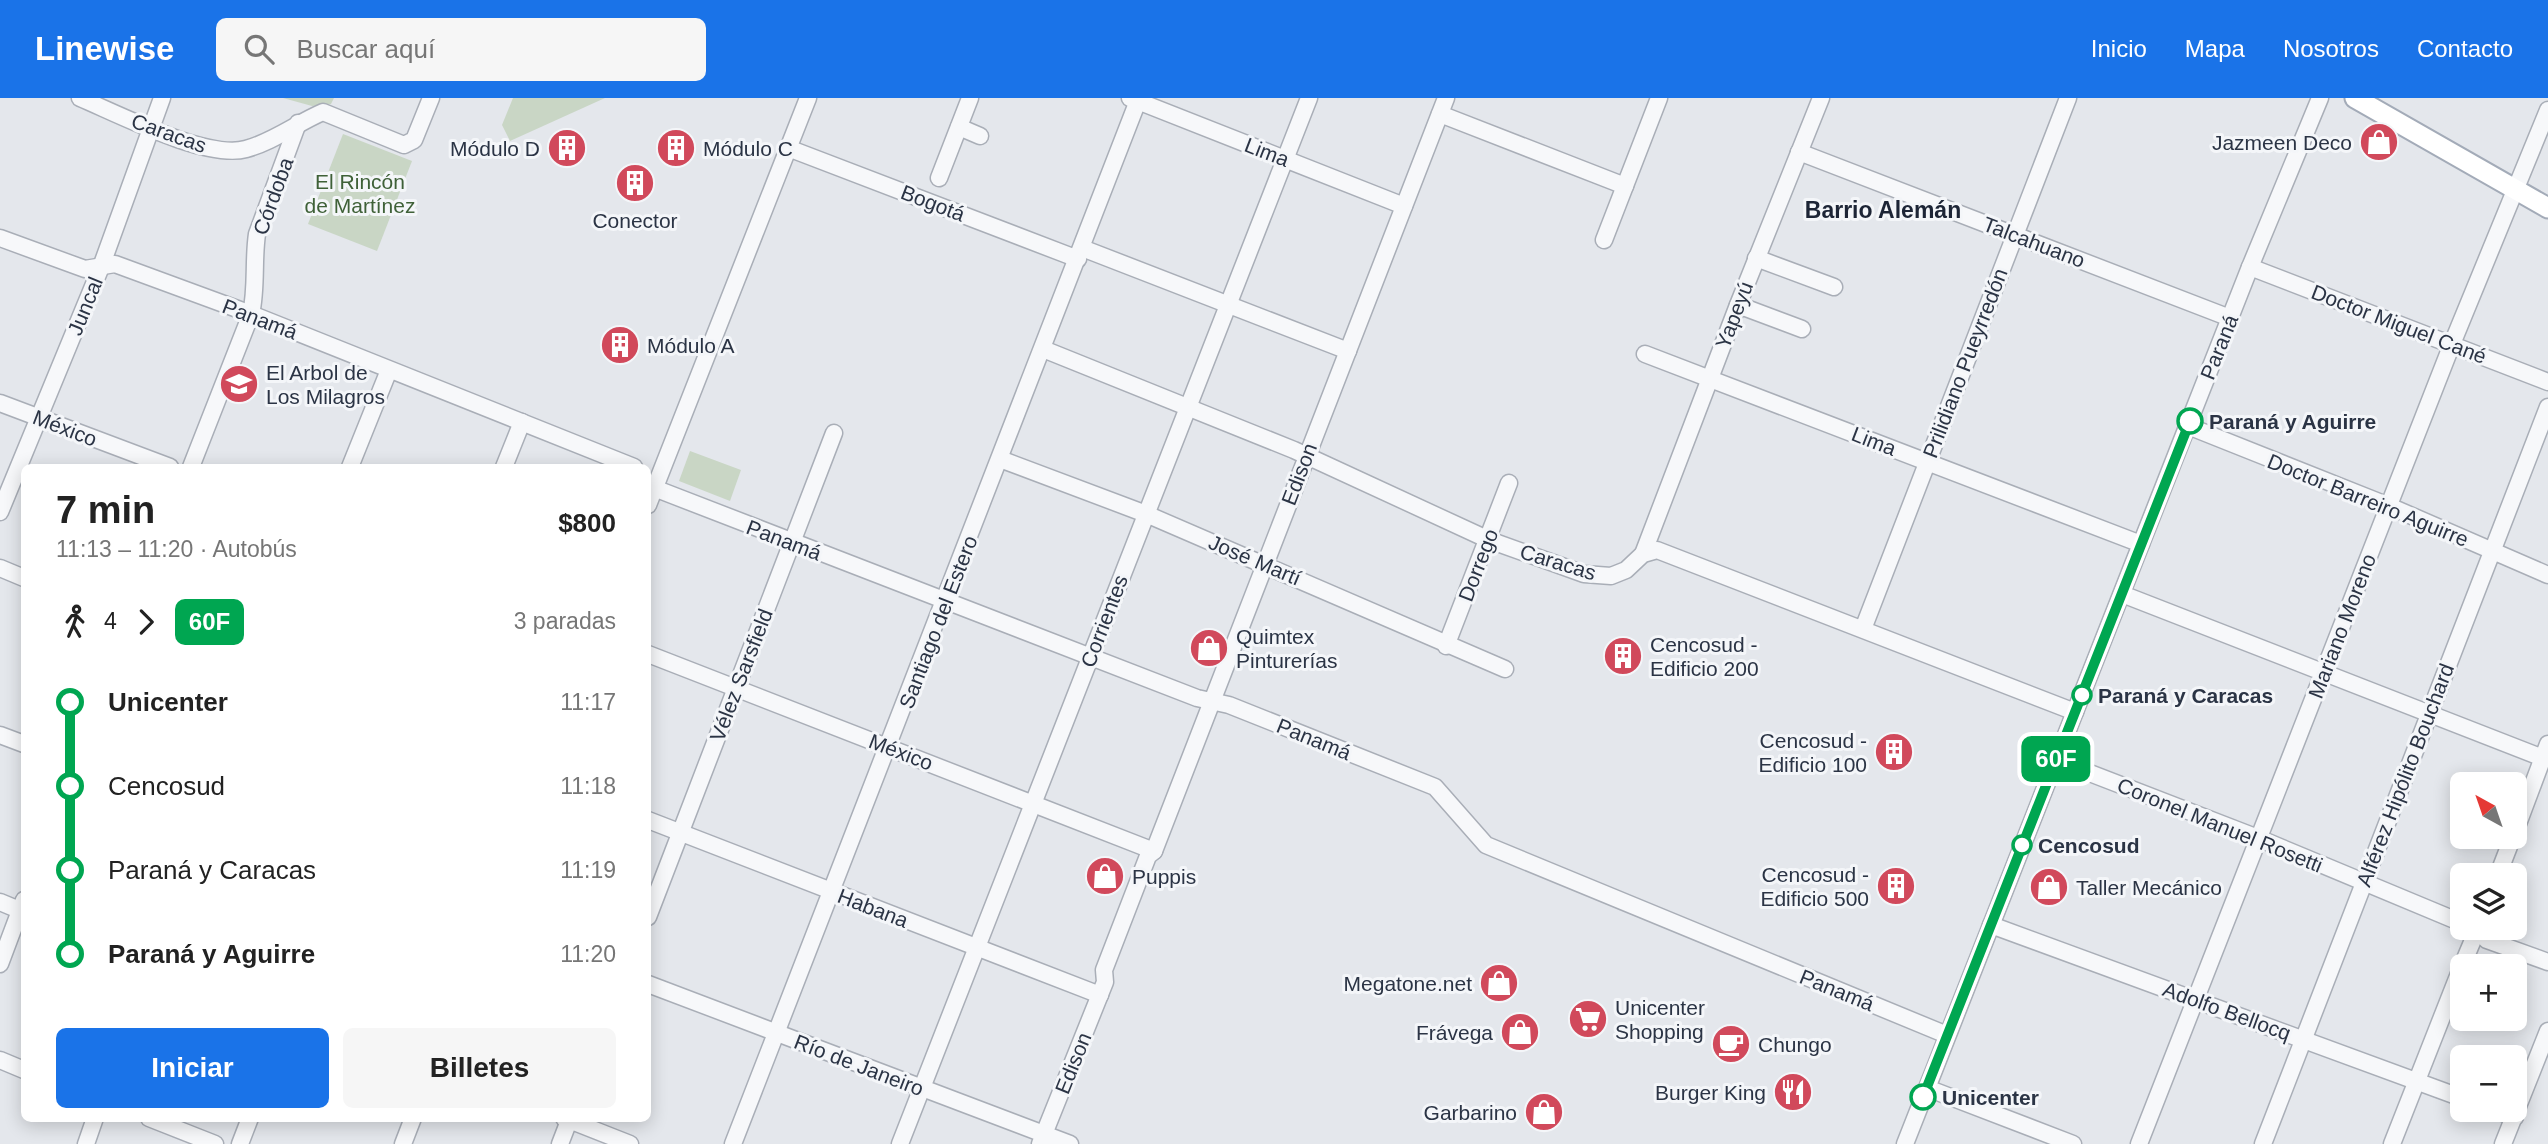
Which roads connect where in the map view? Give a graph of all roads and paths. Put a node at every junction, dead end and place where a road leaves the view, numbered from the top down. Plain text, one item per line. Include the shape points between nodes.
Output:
1 (80, 98) edge
2 (162, 98) edge
3 (430, 98) edge
4 (807, 98) edge
5 (970, 98) edge
6 (1309, 98) edge
7 (1446, 98) edge
8 (1659, 98) edge
9 (1821, 98) edge
10 (2068, 98) edge
11 (2320, 98) edge
12 (2355, 98) edge
13 (1135, 99) edge
14 (2548, 110) edge
15 (1440, 114) junction
16 (298, 123) junction
17 (959, 127) junction
18 (150, 129) junction
19 (980, 136) dead end
20 (788, 148) junction
21 (1799, 152) junction
22 (1285, 159) junction
23 (939, 178) dead end
24 (1625, 186) junction
25 (2517, 190) junction
26 (1405, 206) junction
27 (2548, 208) edge
28 (2015, 235) junction
29 (0, 238) edge
30 (1604, 240) dead end
31 (1080, 253) junction
32 (1756, 258) junction
33 (101, 267) junction
34 (2250, 267) junction
35 (1834, 287) dead end
36 (1228, 305) junction
37 (1738, 305) junction
38 (251, 314) junction
39 (2230, 318) junction
40 (1802, 329) dead end
41 (2452, 344) junction
42 (1043, 349) junction
43 (1348, 351) junction
44 (1644, 354) dead end
45 (389, 370) junction
46 (1710, 379) junction
47 (2548, 382) edge
48 (0, 403) edge
49 (1188, 405) junction
50 (2548, 407) edge
51 (39, 419) junction
52 (522, 422) junction
53 (2188, 426) junction
54 (834, 433) dead end
55 (1306, 456) junction
56 (1000, 459) junction
57 (1928, 461) junction
58 (162, 464) edge
59 (192, 464) edge
60 (351, 464) edge
61 (505, 464) edge
62 (627, 464) edge
63 (653, 479) edge
64 (1509, 483) dead end
65 (2389, 506) junction
66 (0, 512) edge
67 (1146, 514) junction
68 (1489, 540) junction
69 (792, 543) junction
70 (2141, 544) junction
71 (2492, 551) junction
72 (1643, 554) junction
73 (1265, 564) junction
74 (0, 568) edge
75 (2548, 575) edge
76 (21, 577) edge
77 (2122, 594) junction
78 (946, 602) junction
79 (1863, 629) junction
80 (1446, 646) junction
81 (651, 655) edge
82 (1090, 657) junction
83 (1505, 669) dead end
84 (2324, 671) junction
85 (736, 688) junction
86 (1211, 701) junction
87 (2075, 712) junction
88 (2429, 713) junction
89 (0, 735) edge
90 (21, 743) edge
91 (889, 747) junction
92 (2545, 751) edge
93 (2056, 760) junction
94 (2541, 784) edge
95 (1033, 803) junction
96 (2527, 810) edge
97 (651, 821) edge
98 (680, 833) junction
99 (2259, 838) junction
100 (1154, 851) junction
101 (2364, 882) junction
102 (832, 892) junction
103 (0, 902) edge
104 (21, 907) edge
105 (651, 909) edge
106 (21, 912) edge
107 (2450, 918) edge
108 (1991, 925) junction
109 (2487, 940) edge
110 (976, 948) junction
111 (2548, 962) edge
112 (0, 964) edge
113 (651, 985) edge
114 (1102, 988) junction
115 (2450, 996) edge
116 (2195, 1000) junction
117 (2548, 1031) edge
118 (777, 1033) junction
119 (1947, 1035) junction
120 (2303, 1039) junction
121 (0, 1060) edge
122 (21, 1069) edge
123 (2416, 1082) junction
124 (2527, 1086) edge
125 (1927, 1088) junction
126 (921, 1089) junction
127 (2450, 1094) edge
128 (94, 1122) edge
129 (159, 1122) edge
130 (248, 1122) edge
131 (411, 1122) edge
132 (567, 1122) edge
133 (575, 1122) edge
134 (2513, 1122) edge
135 (1042, 1138) edge
136 (86, 1144) edge
137 (215, 1144) edge
138 (240, 1144) edge
139 (403, 1144) edge
140 (560, 1144) edge
141 (630, 1144) edge
142 (733, 1144) edge
143 (900, 1144) edge
144 (1070, 1144) edge
145 (1905, 1144) edge
146 (2073, 1144) edge
147 (2139, 1144) edge
148 (2263, 1144) edge
149 (2392, 1144) edge
150 (2503, 1144) edge

1 - 18 street, Caracas
2 - 18 street, Juncal
3 - 16 street, Caracas via 414,140 404,145 323,111
4 - 20 street
5 - 17 street
6 - 22 street, Corrientes
7 - 15 street, Edison
8 - 24 street
9 - 21 street, Yapeyú
10 - 28 street, Prilidiano Pueyrredón
11 - 34 street, Paraná
12 - 25 main road
13 - 22 street, Lima
13 - 31 street, Santiago del Estero
14 - 25 street, Mariano Moreno
15 - 24 street
15 - 26 street, Edison
16 - 18 street, Caracas via 260,145 230,152
16 - 38 street, Córdoba via 257,234
17 - 19 street
17 - 23 street
18 - 33 street, Juncal
20 - 31 street, Bogotá
20 - 63 street
21 - 28 street, Talcahuano
21 - 32 street, Yapeyú
22 - 26 street, Lima
22 - 36 street, Corrientes
24 - 30 street
25 - 27 main road
25 - 41 street, Mariano Moreno
26 - 43 street, Edison
28 - 39 street, Talcahuano
28 - 57 street, Prilidiano Pueyrredón
29 - 33 street, Panamá via 85,269
31 - 36 street, Bogotá
31 - 42 street, Santiago del Estero
32 - 35 street
32 - 37 street, Yapeyú
33 - 38 street, Panamá via 115,264
33 - 51 street, Juncal
34 - 39 street, Paraná
34 - 41 street, Doctor Miguel Cané
36 - 43 street, Bogotá
36 - 49 street, Corrientes
37 - 40 street
37 - 46 street, Yapeyú
38 - 45 street, Panamá
38 - 59 street, Córdoba
39 - 53 street, Paraná
41 - 47 street, Doctor Miguel Cané
41 - 65 street, Mariano Moreno
42 - 49 street, Caracas
42 - 56 street, Santiago del Estero
43 - 55 street, Edison
44 - 46 street, Lima
45 - 52 street, Panamá
45 - 60 street
46 - 57 street, Lima
46 - 72 street, Yapeyú
48 - 51 street, México
49 - 55 street, Caracas
49 - 67 street, Corrientes
50 - 71 street, Alférez Hipólito Bouchard
51 - 58 street, México
51 - 66 street, Juncal
52 - 61 street
52 - 62 street, Panamá
53 - 65 street, Doctor Barreiro Aguirre
53 - 70 street, Paraná
54 - 69 street, Vélez Sarsfield
55 - 68 street, Caracas
55 - 73 street, Edison
56 - 67 street, José Martí
56 - 78 street, Santiago del Estero
57 - 70 street, Lima
57 - 79 street, Prilidiano Pueyrredón
63 - 69 street, Panamá
64 - 68 street, Dorrego
65 - 71 street, Doctor Barreiro Aguirre
65 - 84 street, Mariano Moreno
67 - 73 street, José Martí
67 - 82 street, Corrientes
68 - 72 street, Caracas via 1602,578 1626,570
68 - 80 street, Dorrego
69 - 78 street, Panamá
69 - 85 street, Vélez Sarsfield
70 - 77 street, Paraná
71 - 75 street, Doctor Barreiro Aguirre
71 - 88 street, Alférez Hipólito Bouchard
72 - 79 street via 1657,550
73 - 80 street, José Martí
73 - 86 street, Edison
74 - 76 street
77 - 84 street
77 - 87 street, Paraná
78 - 82 street, Panamá
78 - 91 street, Santiago del Estero
79 - 87 street
80 - 83 street, José Martí
81 - 85 street, México
82 - 86 street, Panamá
82 - 95 street, Corrientes
84 - 88 street
84 - 99 street, Mariano Moreno
85 - 91 street, México
85 - 98 street, Vélez Sarsfield
86 - 100 street, Edison
86 - 119 street, Panamá via 1435,787 1486,845
87 - 93 street, Paraná
88 - 92 street
88 - 101 street, Alférez Hipólito Bouchard
89 - 90 street
91 - 95 street, México
91 - 102 street, Santiago del Estero
92 - 94 street
93 - 99 street, Coronel Manuel Rosetti
93 - 108 street, Paraná
94 - 96 street
95 - 100 street, México
95 - 110 street, Corrientes
97 - 98 street, Habana
98 - 102 street, Habana
98 - 105 street, Vélez Sarsfield
99 - 101 street, Coronel Manuel Rosetti
99 - 116 street, Mariano Moreno
100 - 114 street, Edison via 1157,859 1140,908 1112,976
101 - 107 street, Coronel Manuel Rosetti
101 - 120 street, Alférez Hipólito Bouchard
102 - 110 street, Habana
102 - 118 street, Santiago del Estero
103 - 104 street
106 - 112 street
108 - 116 street, Adolfo Bellocq
108 - 119 street, Paraná
109 - 111 street, Coronel Manuel Rosetti
110 - 114 street, Habana
110 - 126 street, Corrientes
113 - 118 street, Río de Janeiro
114 - 135 street, Edison
115 - 123 street
116 - 120 street, Adolfo Bellocq
116 - 147 street, Mariano Moreno
117 - 124 street
118 - 126 street, Río de Janeiro
118 - 142 street, Santiago del Estero
119 - 125 street, Paraná
120 - 123 street, Adolfo Bellocq
120 - 148 street, Alférez Hipólito Bouchard
121 - 122 street
123 - 127 street, Adolfo Bellocq
123 - 149 street
125 - 145 street, Paraná
125 - 146 street
126 - 135 street, Río de Janeiro
126 - 143 street, Corrientes
128 - 136 street
129 - 137 street
130 - 138 street
131 - 139 street
132 - 140 street
133 - 141 street
134 - 150 street
135 - 144 street, Río de Janeiro

